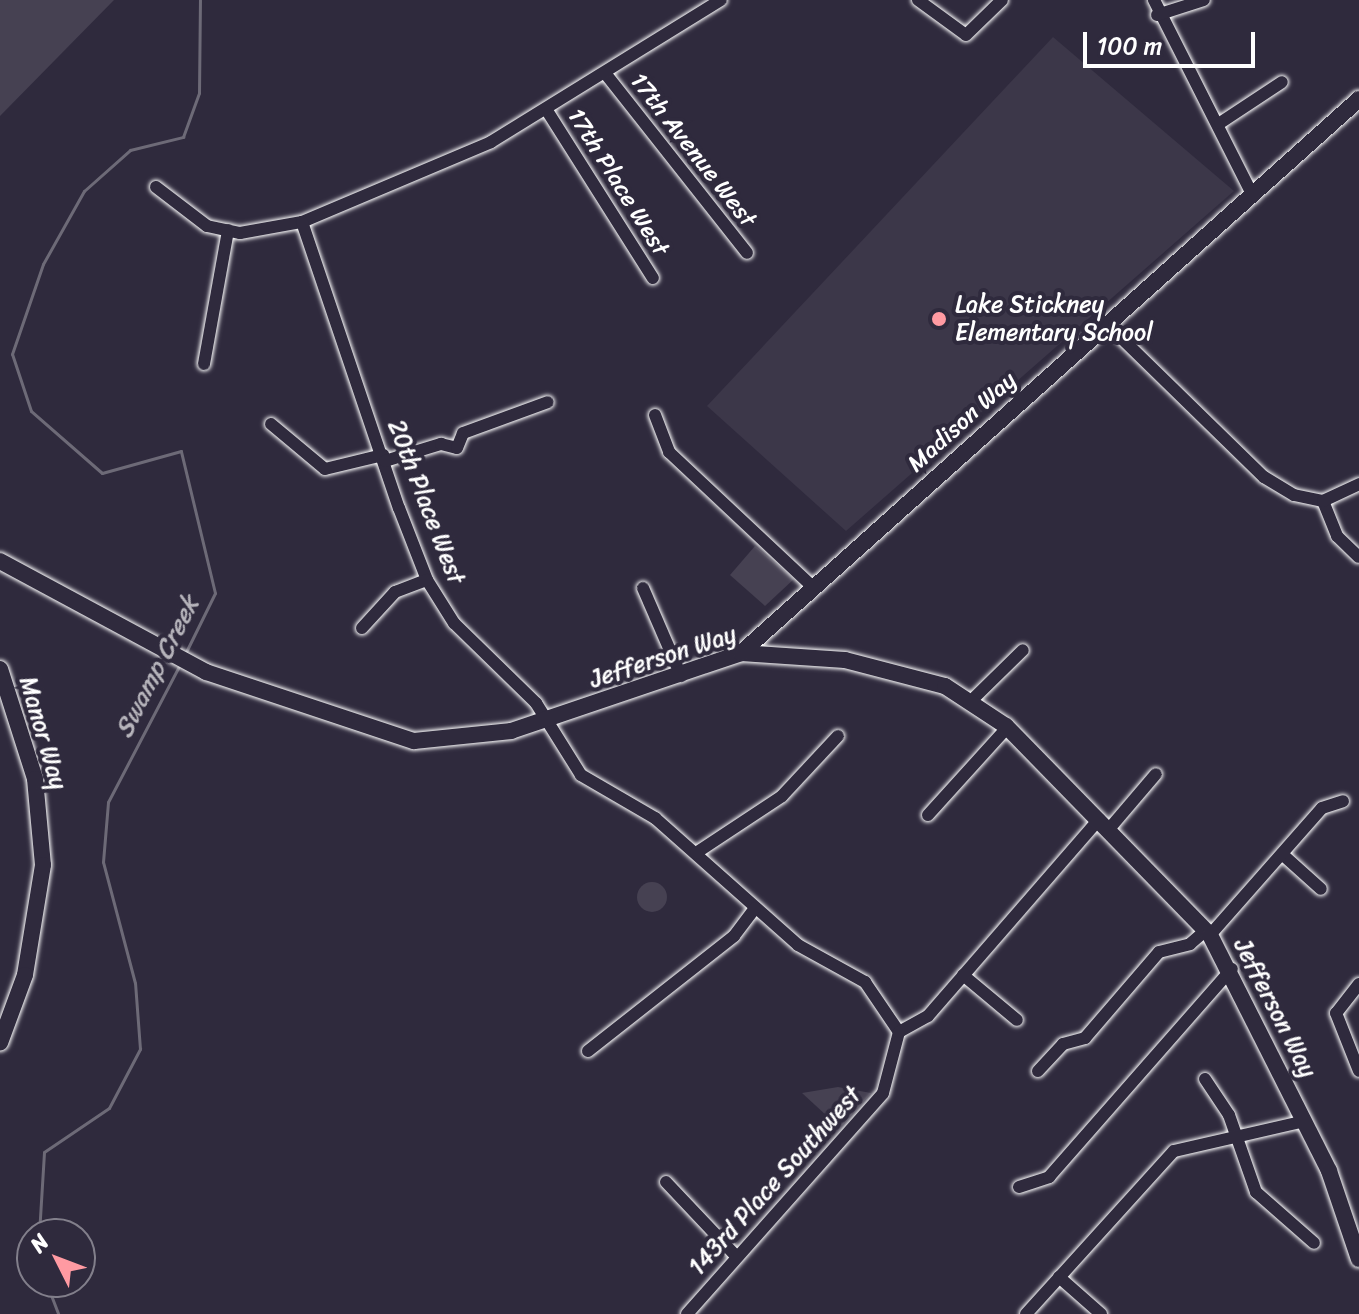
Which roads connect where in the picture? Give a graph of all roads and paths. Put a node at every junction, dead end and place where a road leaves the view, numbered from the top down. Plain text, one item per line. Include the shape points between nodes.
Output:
1 (721, 0) edge
2 (918, 0) edge
3 (1002, 0) edge
4 (1154, 0) edge
5 (1204, 0) edge
6 (1157, 15) junction
7 (605, 73) junction
8 (1282, 82) dead end
9 (1359, 99) edge
10 (546, 109) junction
11 (1220, 123) junction
12 (156, 187) dead end
13 (1252, 194) junction
14 (302, 222) junction
15 (228, 230) junction
16 (747, 253) dead end
17 (653, 278) dead end
18 (1108, 325) junction
19 (204, 364) dead end
20 (548, 402) dead end
21 (655, 415) dead end
22 (271, 424) dead end
23 (384, 458) junction
24 (1359, 484) edge
25 (1323, 501) junction
26 (1359, 557) edge
27 (0, 561) edge
28 (427, 580) junction
29 (643, 588) dead end
30 (814, 588) junction
31 (362, 628) dead end
32 (1023, 650) dead end
33 (741, 653) junction
34 (0, 669) edge
35 (681, 676) junction
36 (972, 700) junction
37 (544, 721) junction
38 (1007, 728) junction
39 (838, 736) dead end
40 (1156, 774) dead end
41 (1343, 801) dead end
42 (928, 815) dead end
43 (1104, 824) junction
44 (696, 853) junction
45 (1282, 854) junction
46 (1321, 889) dead end
47 (755, 908) junction
48 (1208, 932) junction
49 (1232, 969) junction
50 (963, 975) junction
51 (1359, 984) edge
52 (1017, 1020) dead end
53 (899, 1032) junction
54 (0, 1043) edge
55 (588, 1051) dead end
56 (1038, 1071) dead end
57 (1359, 1071) edge
58 (1205, 1079) dead end
59 (1305, 1121) junction
60 (1235, 1142) junction
61 (666, 1182) dead end
62 (1019, 1187) dead end
63 (1314, 1243) dead end
64 (737, 1257) junction
65 (1359, 1259) edge
66 (1059, 1277) junction
67 (687, 1314) edge
68 (1026, 1314) edge
69 (1101, 1314) edge

1 - 7 street
2 - 3 street via 966,35
4 - 6 street
5 - 6 street
6 - 11 street
7 - 10 street
7 - 16 street, 17th Avenue West
8 - 11 street
9 - 13 street, Madison Way
10 - 14 street via 491,142
10 - 17 street, 17th Place West
11 - 13 street
12 - 15 street via 207,226
13 - 18 street, Madison Way
14 - 15 street
14 - 23 street, 20th Place West
15 - 19 street
18 - 25 street via 1264,477 1294,495
18 - 30 street, Madison Way
20 - 23 street via 463,433 457,448 441,444
21 - 30 street via 669,452
22 - 23 street via 325,469
23 - 28 street, 20th Place West
24 - 25 street
25 - 26 street via 1337,536
27 - 37 street, Jefferson Way via 175,659 414,741 465,741
28 - 31 street via 395,592
28 - 37 street, 20th Place West via 454,623 518,683
29 - 35 street
30 - 33 street, Madison Way
32 - 36 street
33 - 35 street, Jefferson Way
33 - 36 street, Jefferson Way via 888,667
34 - 54 street, Manor Way via 35,779 43,865 25,975
35 - 37 street, Jefferson Way
36 - 38 street, Jefferson Way
37 - 44 street, 20th Place West via 581,775 655,818
38 - 42 street
38 - 43 street, Jefferson Way
39 - 44 street via 782,796
40 - 43 street
41 - 45 street via 1322,808
43 - 48 street, Jefferson Way
43 - 50 street
44 - 47 street, 20th Place West
45 - 46 street
45 - 48 street
47 - 53 street, 20th Place West via 822,962 865,982
47 - 55 street via 734,936
48 - 49 street, Jefferson Way
48 - 56 street via 1159,952 1085,1038 1063,1044
49 - 59 street, Jefferson Way
49 - 62 street via 1049,1177
50 - 52 street
50 - 53 street via 928,1016
51 - 57 street via 1336,1013
53 - 64 street, 143rd Place Southwest via 883,1093
58 - 60 street via 1229,1115
59 - 60 street
59 - 65 street, Jefferson Way
60 - 63 street via 1256,1192
60 - 66 street via 1191,1144 1156,1165
61 - 64 street
64 - 67 street, 143rd Place Southwest
66 - 68 street
66 - 69 street

